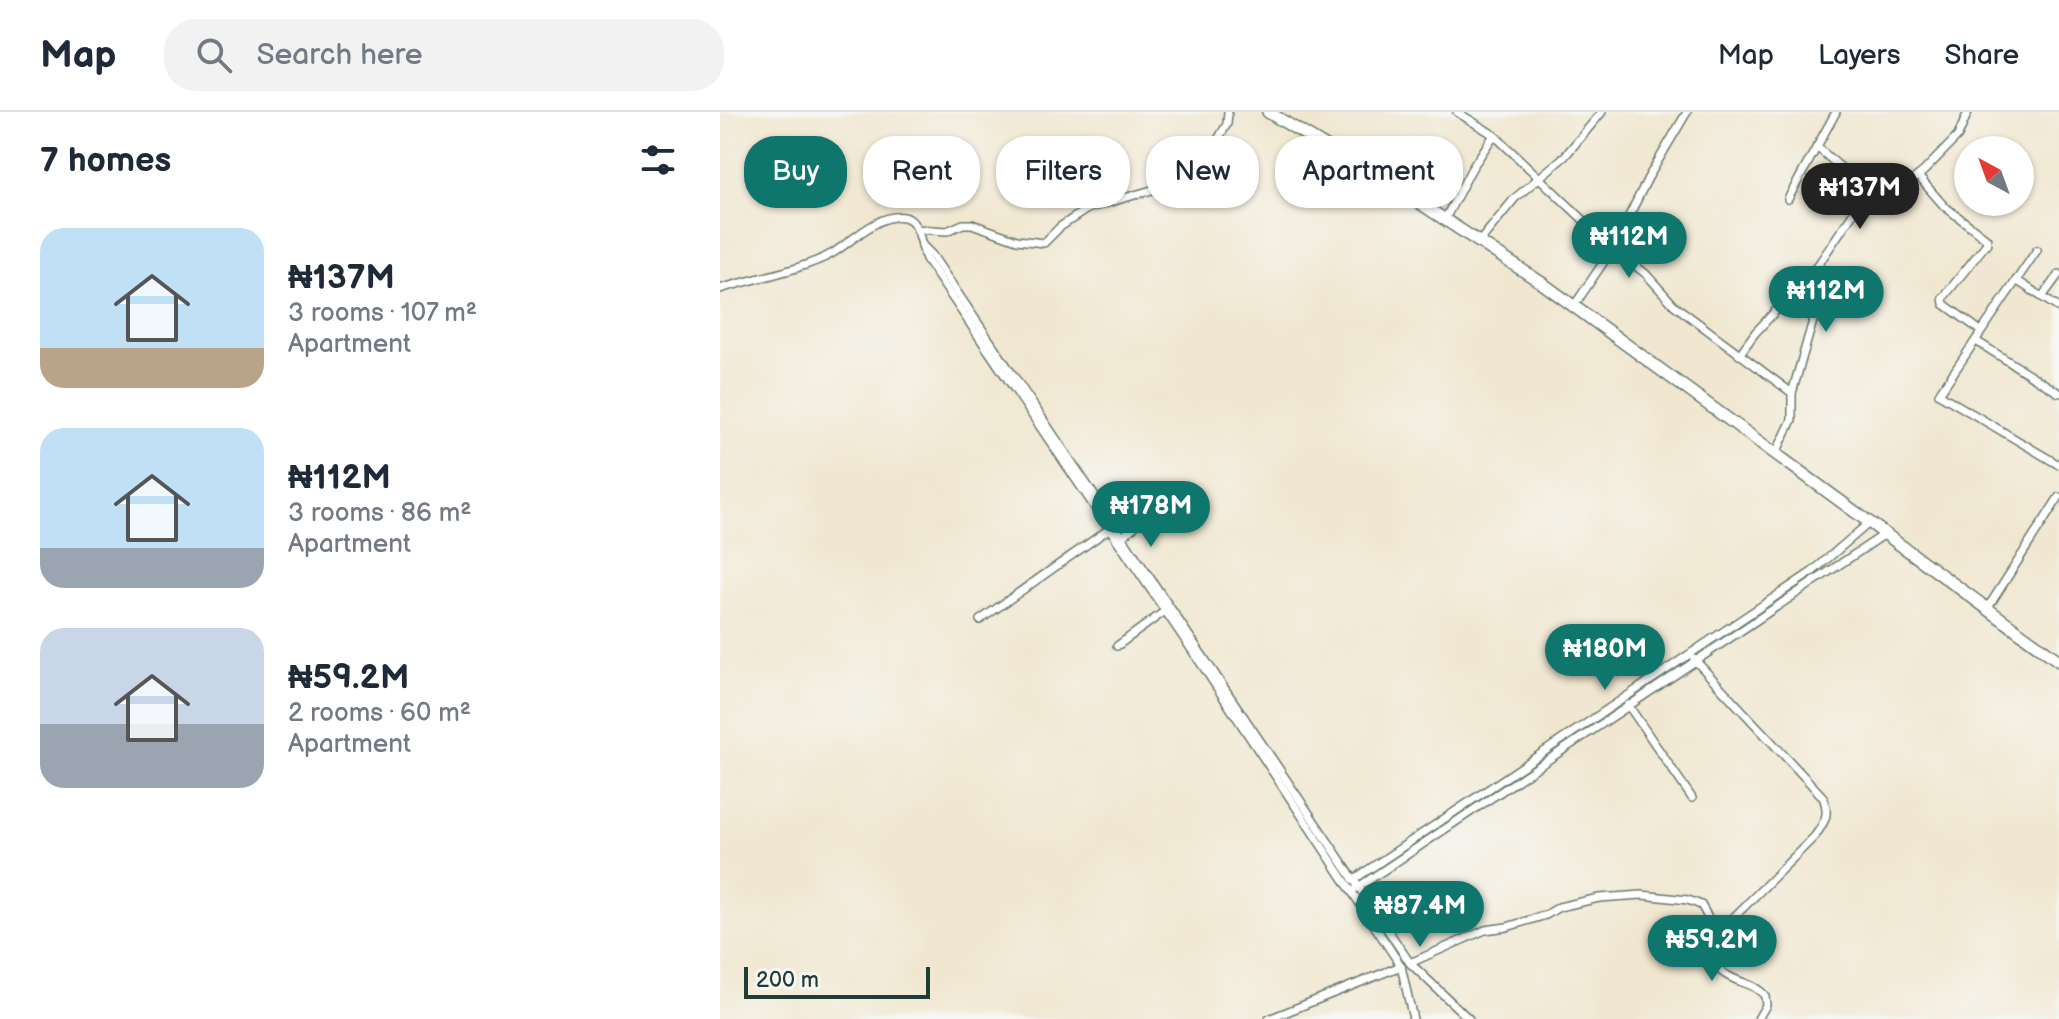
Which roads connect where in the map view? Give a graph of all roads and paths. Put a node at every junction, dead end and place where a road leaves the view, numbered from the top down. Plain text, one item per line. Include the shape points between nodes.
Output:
1 (1228, 112) edge
2 (1268, 112) edge
3 (1457, 112) edge
4 (1602, 112) edge
5 (1687, 112) edge
6 (1836, 112) edge
7 (1968, 112) edge
8 (1494, 135) junction
9 (1818, 148) junction
10 (1918, 176) junction
11 (1539, 177) junction
12 (1788, 199) dead end
13 (1882, 200) junction
14 (1445, 219) junction
15 (917, 229) junction
16 (1480, 241) junction
17 (919, 242) junction
18 (1613, 248) junction
19 (2037, 250) dead end
20 (1815, 269) junction
21 (2059, 274) edge
22 (2016, 280) junction
23 (720, 289) edge
24 (2042, 297) junction
25 (1574, 306) junction
26 (2059, 307) edge
27 (1981, 331) junction
28 (1976, 341) junction
29 (1739, 355) junction
30 (1792, 393) junction
31 (2059, 393) edge
32 (1776, 453) junction
33 (2059, 465) edge
34 (1180, 489) dead end
35 (2059, 497) edge
36 (1870, 522) junction
37 (1109, 529) junction
38 (1885, 534) junction
39 (1123, 536) junction
40 (1987, 609) junction
41 (1165, 611) junction
42 (980, 620) dead end
43 (1117, 646) dead end
44 (1691, 653) junction
45 (2059, 661) edge
46 (1695, 663) junction
47 (1628, 705) junction
48 (1692, 798) dead end
49 (1350, 882) junction
50 (1355, 890) junction
51 (1712, 939) junction
52 (1410, 963) junction
53 (1401, 966) junction
54 (1269, 1019) edge
55 (1413, 1019) edge
56 (1469, 1019) edge
57 (1758, 1019) edge

1 - 15 street via 1227,124 1196,177 1087,209 1044,243 972,224 947,231
2 - 14 main road
3 - 8 street
4 - 11 street via 1565,156
5 - 18 street
6 - 9 street
7 - 10 street via 1958,136
8 - 11 street
8 - 14 street
9 - 12 street
9 - 13 street
10 - 13 street
10 - 27 street via 1944,206 1987,239 1943,298
11 - 16 street
11 - 18 street
13 - 20 street via 1869,201 1853,213
14 - 16 main road
15 - 17 street
15 - 23 street via 905,217 892,218 823,258
16 - 25 main road
17 - 37 street
17 - 39 street
18 - 25 street
18 - 29 street
19 - 22 street
20 - 29 street
20 - 30 street via 1817,307
21 - 24 street
22 - 24 street
22 - 27 street
24 - 26 street
25 - 32 main road
27 - 28 street
28 - 31 street
28 - 33 street via 1939,396
29 - 30 street
30 - 32 street via 1792,420
32 - 36 main road
34 - 39 street
35 - 40 street
36 - 38 main road
36 - 44 street via 1812,572
37 - 41 street
37 - 42 street
38 - 40 main road
38 - 46 street
39 - 49 street
40 - 45 main road
41 - 43 street
41 - 49 street
44 - 46 street
44 - 49 street
46 - 47 street
46 - 51 street via 1828,808 1815,836
47 - 48 street
47 - 50 street
49 - 50 street
50 - 52 street
50 - 53 street
51 - 52 street via 1709,919 1697,902 1623,895 1559,907 1485,930
51 - 57 street via 1711,953 1719,968 1765,996
52 - 56 street
53 - 54 street
53 - 55 street

